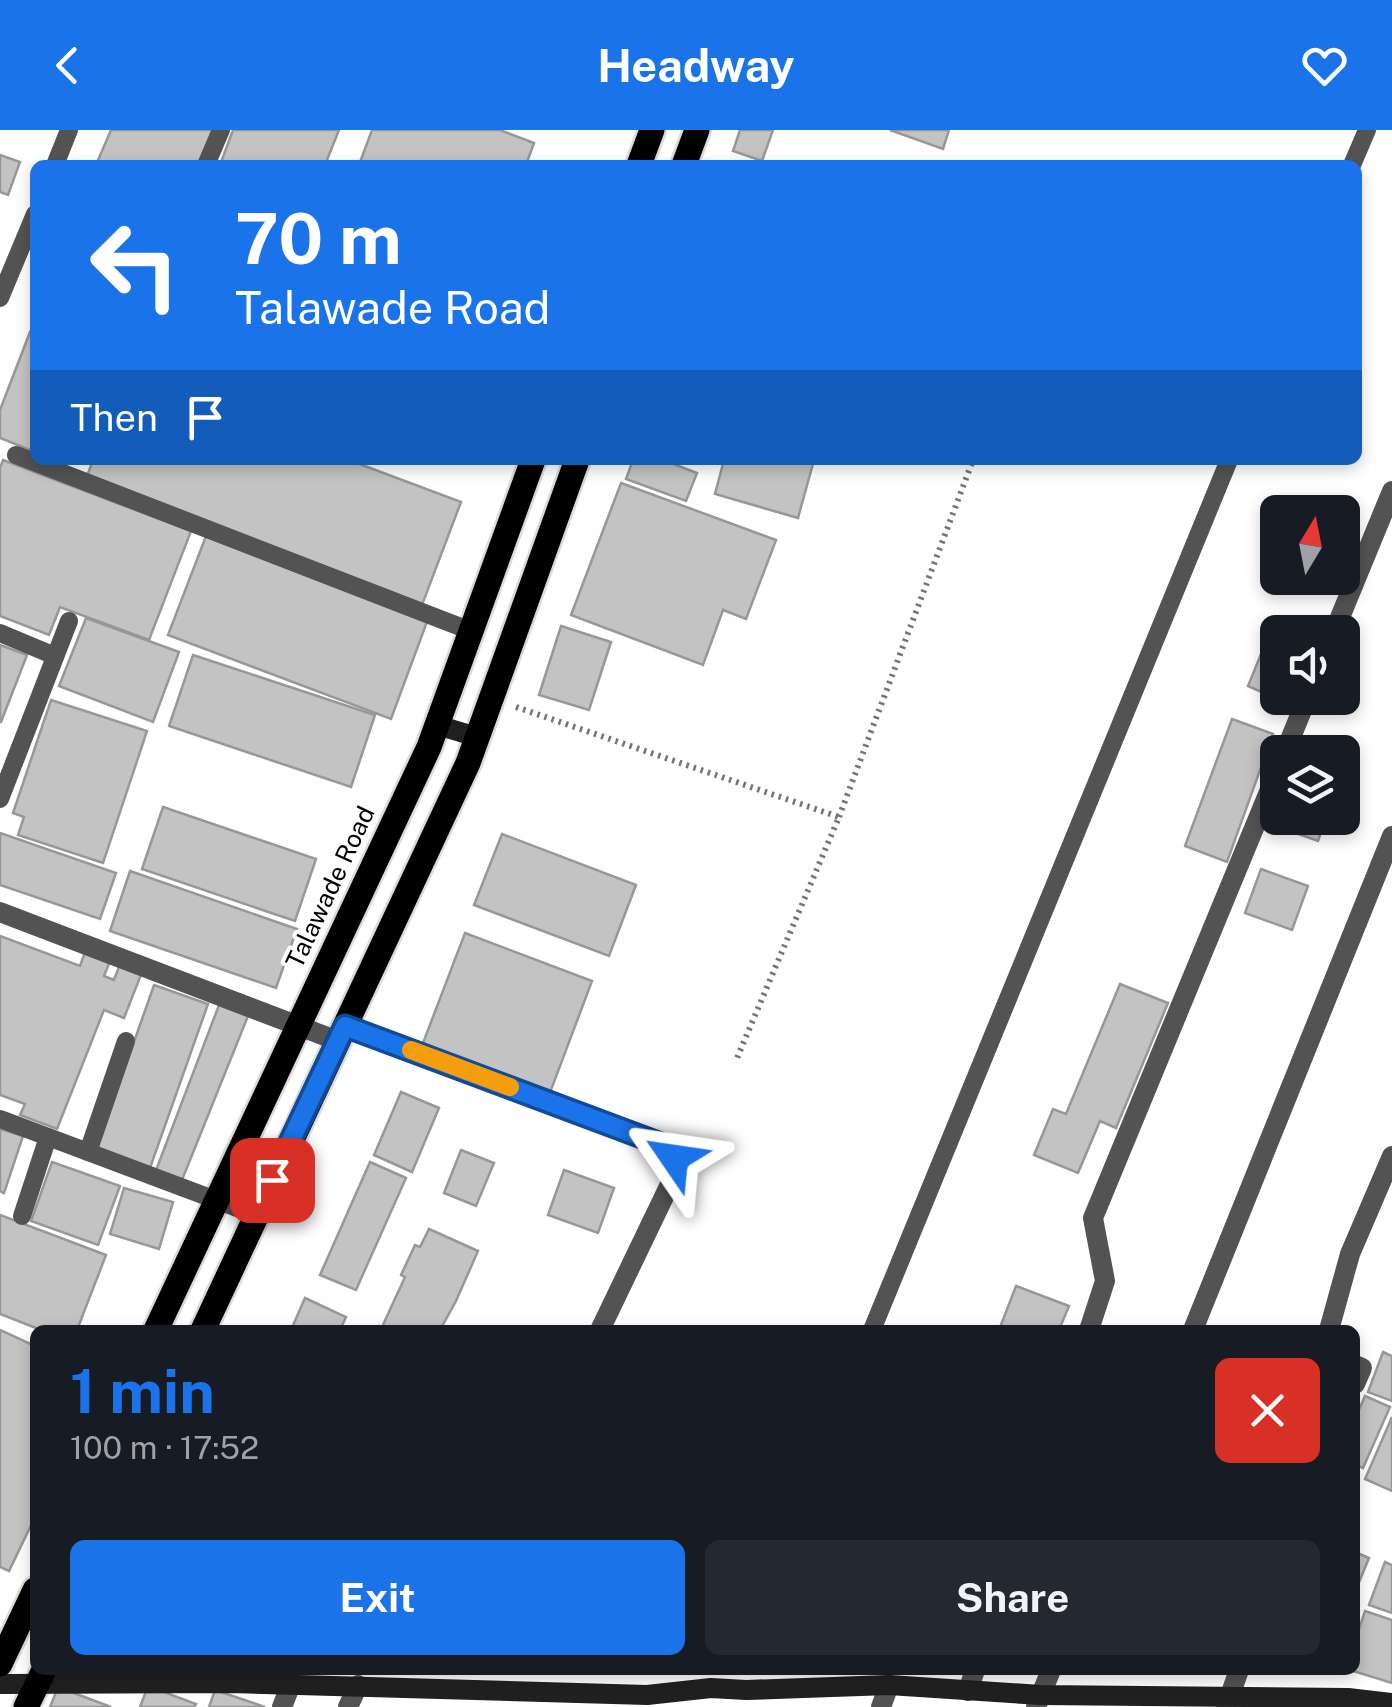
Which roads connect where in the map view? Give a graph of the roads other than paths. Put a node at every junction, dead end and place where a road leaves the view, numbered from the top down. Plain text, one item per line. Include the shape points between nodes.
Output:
1 (70, 130) edge
2 (221, 130) edge
3 (652, 130) edge
4 (696, 130) edge
5 (1366, 130) edge
6 (57, 160) edge
7 (208, 160) edge
8 (641, 160) edge
9 (686, 160) edge
10 (1354, 160) edge
11 (30, 226) edge
12 (0, 298) edge
13 (16, 455) dead end
14 (30, 460) edge
15 (42, 465) edge
16 (530, 465) edge
17 (576, 465) edge
18 (1227, 465) edge
19 (1392, 491) edge
20 (1341, 615) edge
21 (69, 621) dead end
22 (471, 631) junction
23 (0, 633) edge
24 (55, 656) junction
25 (437, 725) junction
26 (477, 736) junction
27 (0, 799) edge
28 (1260, 814) edge
29 (1392, 836) edge
30 (0, 912) edge
31 (299, 1024) junction
32 (342, 1033) junction
33 (126, 1041) dead end
34 (0, 1120) edge
35 (48, 1137) junction
36 (88, 1152) junction
37 (1392, 1156) edge
38 (217, 1199) junction
39 (22, 1216) dead end
40 (256, 1216) junction
41 (158, 1325) edge
42 (205, 1325) edge
43 (602, 1325) edge
44 (874, 1325) edge
45 (1091, 1325) edge
46 (1195, 1325) edge
47 (1330, 1325) edge
48 (30, 1601) edge
49 (0, 1664) edge
50 (974, 1675) edge
51 (1049, 1675) edge
52 (1237, 1675) edge
53 (715, 1679) edge
54 (0, 1684) edge
55 (292, 1684) junction
56 (890, 1684) junction
57 (358, 1686) junction
58 (36, 1687) edge
59 (968, 1691) junction
60 (742, 1699) edge
61 (570, 1700) edge
62 (1038, 1701) edge
63 (1228, 1702) edge
64 (1347, 1702) edge
65 (1392, 1704) edge
66 (282, 1707) edge
67 (348, 1707) edge
68 (881, 1707) edge

1 - 6 lane
2 - 7 lane
3 - 8 main road
4 - 9 main road
5 - 10 lane
11 - 12 lane
13 - 14 lane
15 - 22 lane
16 - 22 main road, Talawade Road
17 - 26 main road
18 - 44 lane
19 - 20 street
21 - 24 lane
22 - 25 main road, Talawade Road
23 - 24 lane
24 - 27 lane
25 - 26 street
25 - 31 main road, Talawade Road
26 - 32 main road
28 - 45 street via 1093,1218 1106,1281
29 - 46 street
30 - 31 street
31 - 32 street
31 - 38 main road, Talawade Road
32 - 40 main road
32 - 43 street via 666,1146 674,1158 673,1178
33 - 36 lane
34 - 35 lane
35 - 36 lane
35 - 39 lane
36 - 38 lane
37 - 47 street via 1350,1254
38 - 40 lane
38 - 41 main road, Talawade Road
40 - 42 main road
48 - 49 main road
50 - 59 street
51 - 62 street
52 - 63 street
53 - 60 street
53 - 61 street via 646,1695
54 - 58 street
55 - 57 street
55 - 58 street
55 - 66 street
56 - 59 street
56 - 60 street
56 - 68 street
57 - 61 street
57 - 67 street
59 - 62 street
62 - 63 street
63 - 64 street
64 - 65 street

